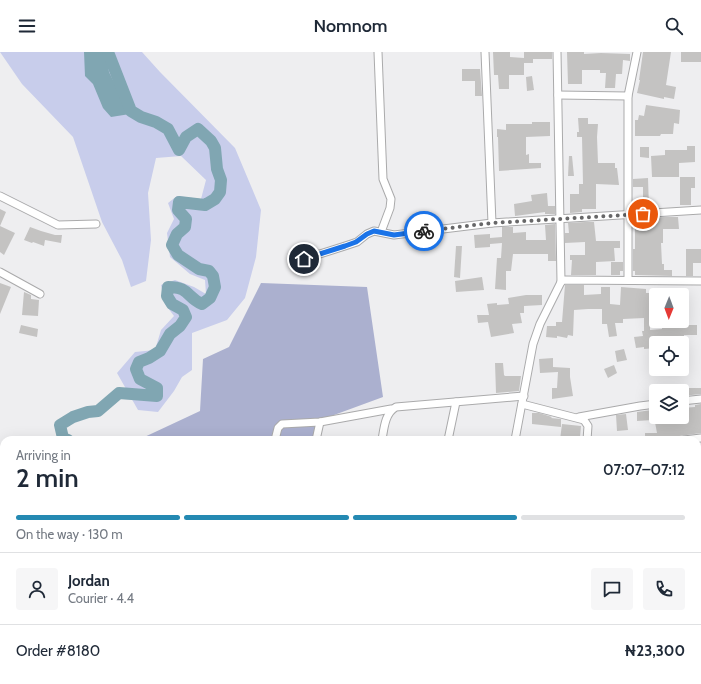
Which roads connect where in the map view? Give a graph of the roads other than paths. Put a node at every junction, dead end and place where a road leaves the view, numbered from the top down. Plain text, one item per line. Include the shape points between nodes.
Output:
1 (378, 52) edge
2 (485, 52) edge
3 (557, 52) edge
4 (637, 52) edge
5 (558, 95) junction
6 (628, 96) junction
7 (0, 196) edge
8 (701, 210) edge
9 (628, 215) junction
10 (560, 218) junction
11 (492, 223) junction
12 (96, 224) dead end
13 (381, 232) junction
14 (304, 259) dead end
15 (0, 272) edge
16 (628, 280) junction
17 (701, 281) edge
18 (561, 282) junction
19 (40, 294) dead end
20 (701, 399) edge
21 (523, 400) junction
22 (689, 400) edge
23 (456, 402) junction
24 (649, 405) edge
25 (391, 409) junction
26 (577, 418) junction
27 (320, 422) junction
28 (276, 436) edge
29 (317, 436) edge
30 (383, 436) edge
31 (449, 436) edge
32 (516, 436) edge
33 (587, 436) edge

1 - 13 street via 383,179 391,199
2 - 11 street
3 - 5 street
4 - 6 street
5 - 6 street
5 - 10 street
6 - 9 street
7 - 12 street via 58,225
8 - 9 street
9 - 10 street
9 - 16 street
10 - 11 street
10 - 18 street
11 - 13 street via 394,235
13 - 14 street via 374,231 356,242
15 - 19 street
16 - 17 street
16 - 18 street via 566,279
18 - 21 street via 533,344
20 - 22 street
21 - 23 street
21 - 26 street
21 - 32 street
23 - 25 street
23 - 31 street
24 - 26 street
25 - 27 street
25 - 30 street
26 - 33 street via 586,422
27 - 28 street via 282,424
27 - 29 street

